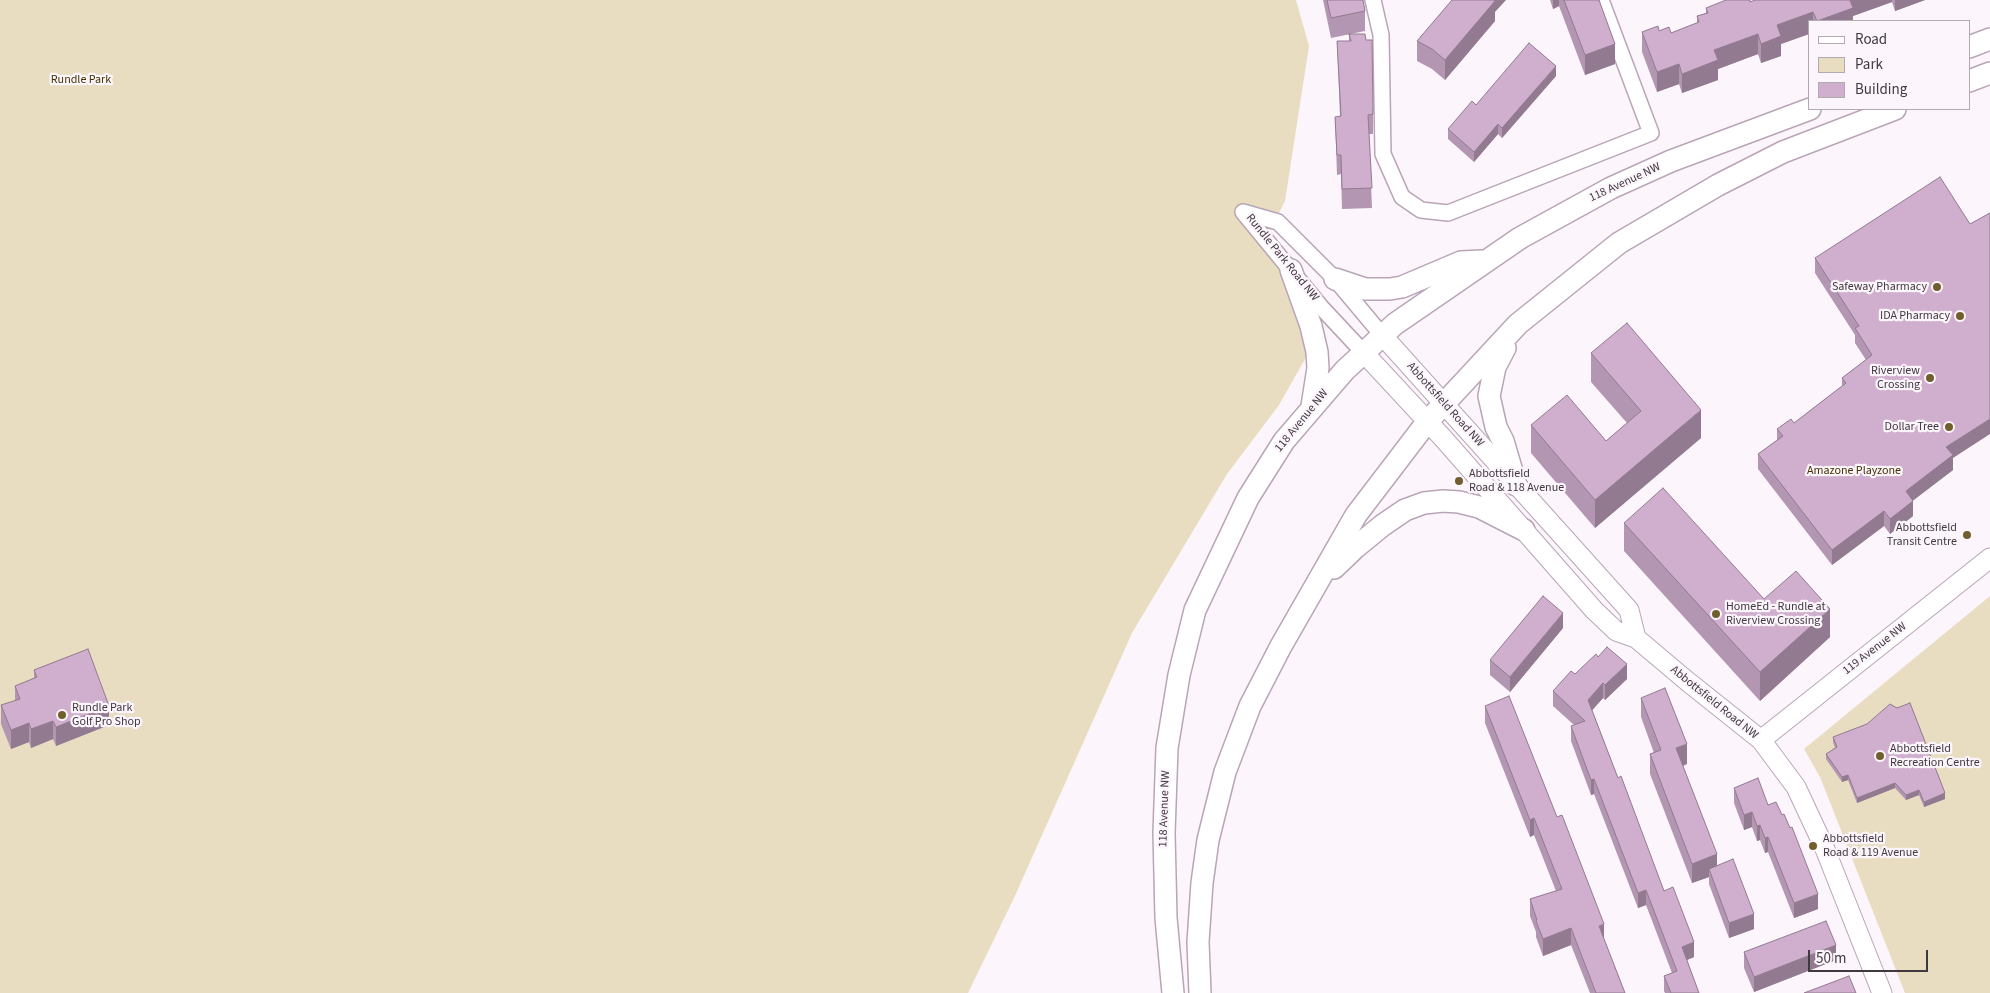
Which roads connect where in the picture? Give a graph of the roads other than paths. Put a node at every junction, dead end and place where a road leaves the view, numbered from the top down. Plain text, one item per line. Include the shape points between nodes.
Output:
1 (1374, 0) edge
2 (1601, 0) edge
3 (1990, 39) edge
4 (1970, 47) edge
5 (1990, 73) edge
6 (1970, 81) edge
7 (1808, 110) edge
8 (1893, 110) edge
9 (1485, 262) junction
10 (1291, 270) junction
11 (1335, 280) junction
12 (1518, 324) junction
13 (1382, 335) junction
14 (1364, 353) junction
15 (1444, 403) junction
16 (1312, 406) junction
17 (1427, 422) junction
18 (1516, 485) junction
19 (1524, 530) junction
20 (1990, 558) edge
21 (1316, 586) junction
22 (1636, 638) junction
23 (1760, 740) junction
24 (1173, 993) edge
25 (1200, 993) edge
26 (1882, 993) edge

1 - 2 street via 1381,35 1383,154 1402,197 1421,210 1448,213 1651,133
3 - 4 main road
5 - 6 main road
7 - 9 main road, 118 Avenue NW via 1671,161 1611,188 1558,216
8 - 12 main road via 1783,152 1669,213 1619,243
9 - 11 main road via 1461,262 1390,289 1366,289
9 - 13 main road, 118 Avenue NW
10 - 11 street, Rundle Park Road NW via 1243,212 1278,222
10 - 14 street, Rundle Park Road NW
10 - 16 main road via 1318,352
11 - 13 street, Rundle Park Road NW
12 - 15 main road
12 - 18 main road via 1495,367 1489,396
13 - 14 main road, 118 Avenue NW
13 - 15 street, Abbottsfield Road NW
14 - 16 main road, 118 Avenue NW
14 - 17 street, Abbottsfield Road NW
15 - 17 main road
15 - 18 street, Abbottsfield Road NW
16 - 24 main road, 118 Avenue NW via 1284,441 1248,498 1195,610 1167,748 1166,918
17 - 19 street, Abbottsfield Road NW
17 - 21 main road via 1356,515
18 - 22 street, Abbottsfield Road NW via 1629,610
19 - 21 main road via 1479,507 1443,501 1424,504 1405,510 1383,525
19 - 22 street, Abbottsfield Road NW via 1594,610 1616,631
20 - 23 street, 119 Avenue NW
21 - 25 main road via 1250,706 1225,772 1208,840 1202,883 1198,942
22 - 23 street, Abbottsfield Road NW
23 - 26 street, Abbottsfield Road NW via 1796,787 1825,848

